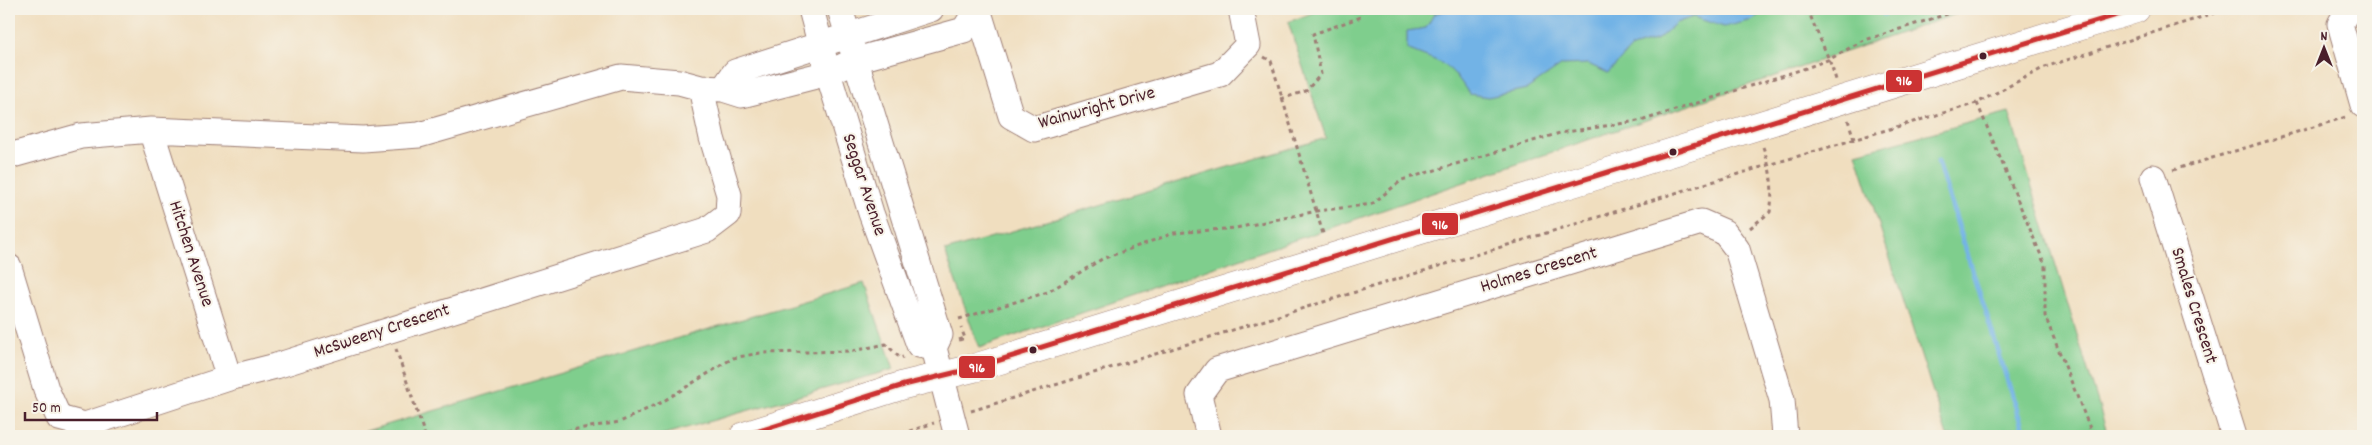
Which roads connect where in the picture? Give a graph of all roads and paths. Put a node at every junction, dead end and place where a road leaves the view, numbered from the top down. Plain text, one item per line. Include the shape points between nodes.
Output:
1 (811, 9) edge
2 (840, 9) edge
3 (931, 9) edge
4 (977, 9) edge
5 (1241, 9) edge
6 (1808, 9) edge
7 (1963, 9) edge
8 (2136, 9) edge
9 (2227, 9) edge
10 (2358, 9) edge
11 (1361, 16) dead end
12 (847, 34) junction
13 (820, 43) junction
14 (1248, 45) junction
15 (1830, 59) junction
16 (856, 60) junction
17 (828, 73) junction
18 (712, 88) junction
19 (1281, 99) junction
20 (1842, 100) junction
21 (1977, 104) junction
22 (2359, 110) edge
23 (1756, 125) junction
24 (150, 130) junction
25 (1854, 139) junction
26 (9, 156) edge
27 (1769, 164) junction
28 (2153, 177) joint
29 (1317, 211) junction
30 (1750, 228) dead end
31 (1330, 257) junction
32 (9, 267) edge
33 (390, 329) junction
34 (934, 348) junction
35 (941, 376) junction
36 (229, 378) junction
37 (954, 427) edge
38 (425, 436) edge
39 (535, 436) edge
40 (744, 436) edge
41 (894, 436) edge
42 (1209, 436) edge
43 (1785, 436) edge
44 (2092, 436) edge
45 (2234, 436) edge

1 - 13 street, Seggar Avenue
2 - 12 street, Seggar Avenue
3 - 12 street
4 - 14 street, Wainwright Drive via 1011,116 1034,129 1220,74
4 - 16 street via 964,30
5 - 14 street
6 - 15 path
7 - 15 path via 1862,41
8 - 20 main road
9 - 21 path via 2045,67
10 - 22 street via 2347,12 2340,24
11 - 19 path via 1313,34 1321,74 1306,91
12 - 13 street
12 - 16 street, Seggar Avenue
13 - 17 street, Seggar Avenue
13 - 18 street via 735,72
14 - 19 path via 1271,62
15 - 20 path
15 - 29 path via 1644,120 1560,133 1402,180 1372,204
16 - 17 street
16 - 34 street, Seggar Avenue via 940,335
17 - 18 street via 742,95
17 - 34 street, Seggar Avenue via 871,213 920,345
18 - 24 street via 621,77 419,135 363,139
18 - 33 street, McSweeny Crescent via 712,138 729,195 728,214 706,230
19 - 29 path
20 - 23 main road
20 - 25 path
21 - 25 path
21 - 44 path via 2045,265 2045,316
22 - 28 path
23 - 27 path
23 - 31 main road
24 - 26 street via 82,136
24 - 36 street, Hitchen Avenue
25 - 27 path
27 - 30 path via 1773,195 1770,212
27 - 37 path
28 - 45 street, Smales Crescent
29 - 31 path
29 - 34 path via 1236,228 1174,233 1137,245 1102,259 1048,292 958,318 965,338
31 - 35 main road
32 - 36 street, McSweeny Crescent via 58,418 85,425
33 - 36 street, McSweeny Crescent
33 - 38 path
34 - 35 street, Seggar Avenue
34 - 39 path via 900,358 886,344 852,351 760,353 733,358 662,402 620,422
35 - 37 street, Seggar Avenue
35 - 40 main road
37 - 41 path
42 - 43 street, Holmes Crescent via 1199,396 1217,370 1701,222 1724,232 1737,249 1782,400

